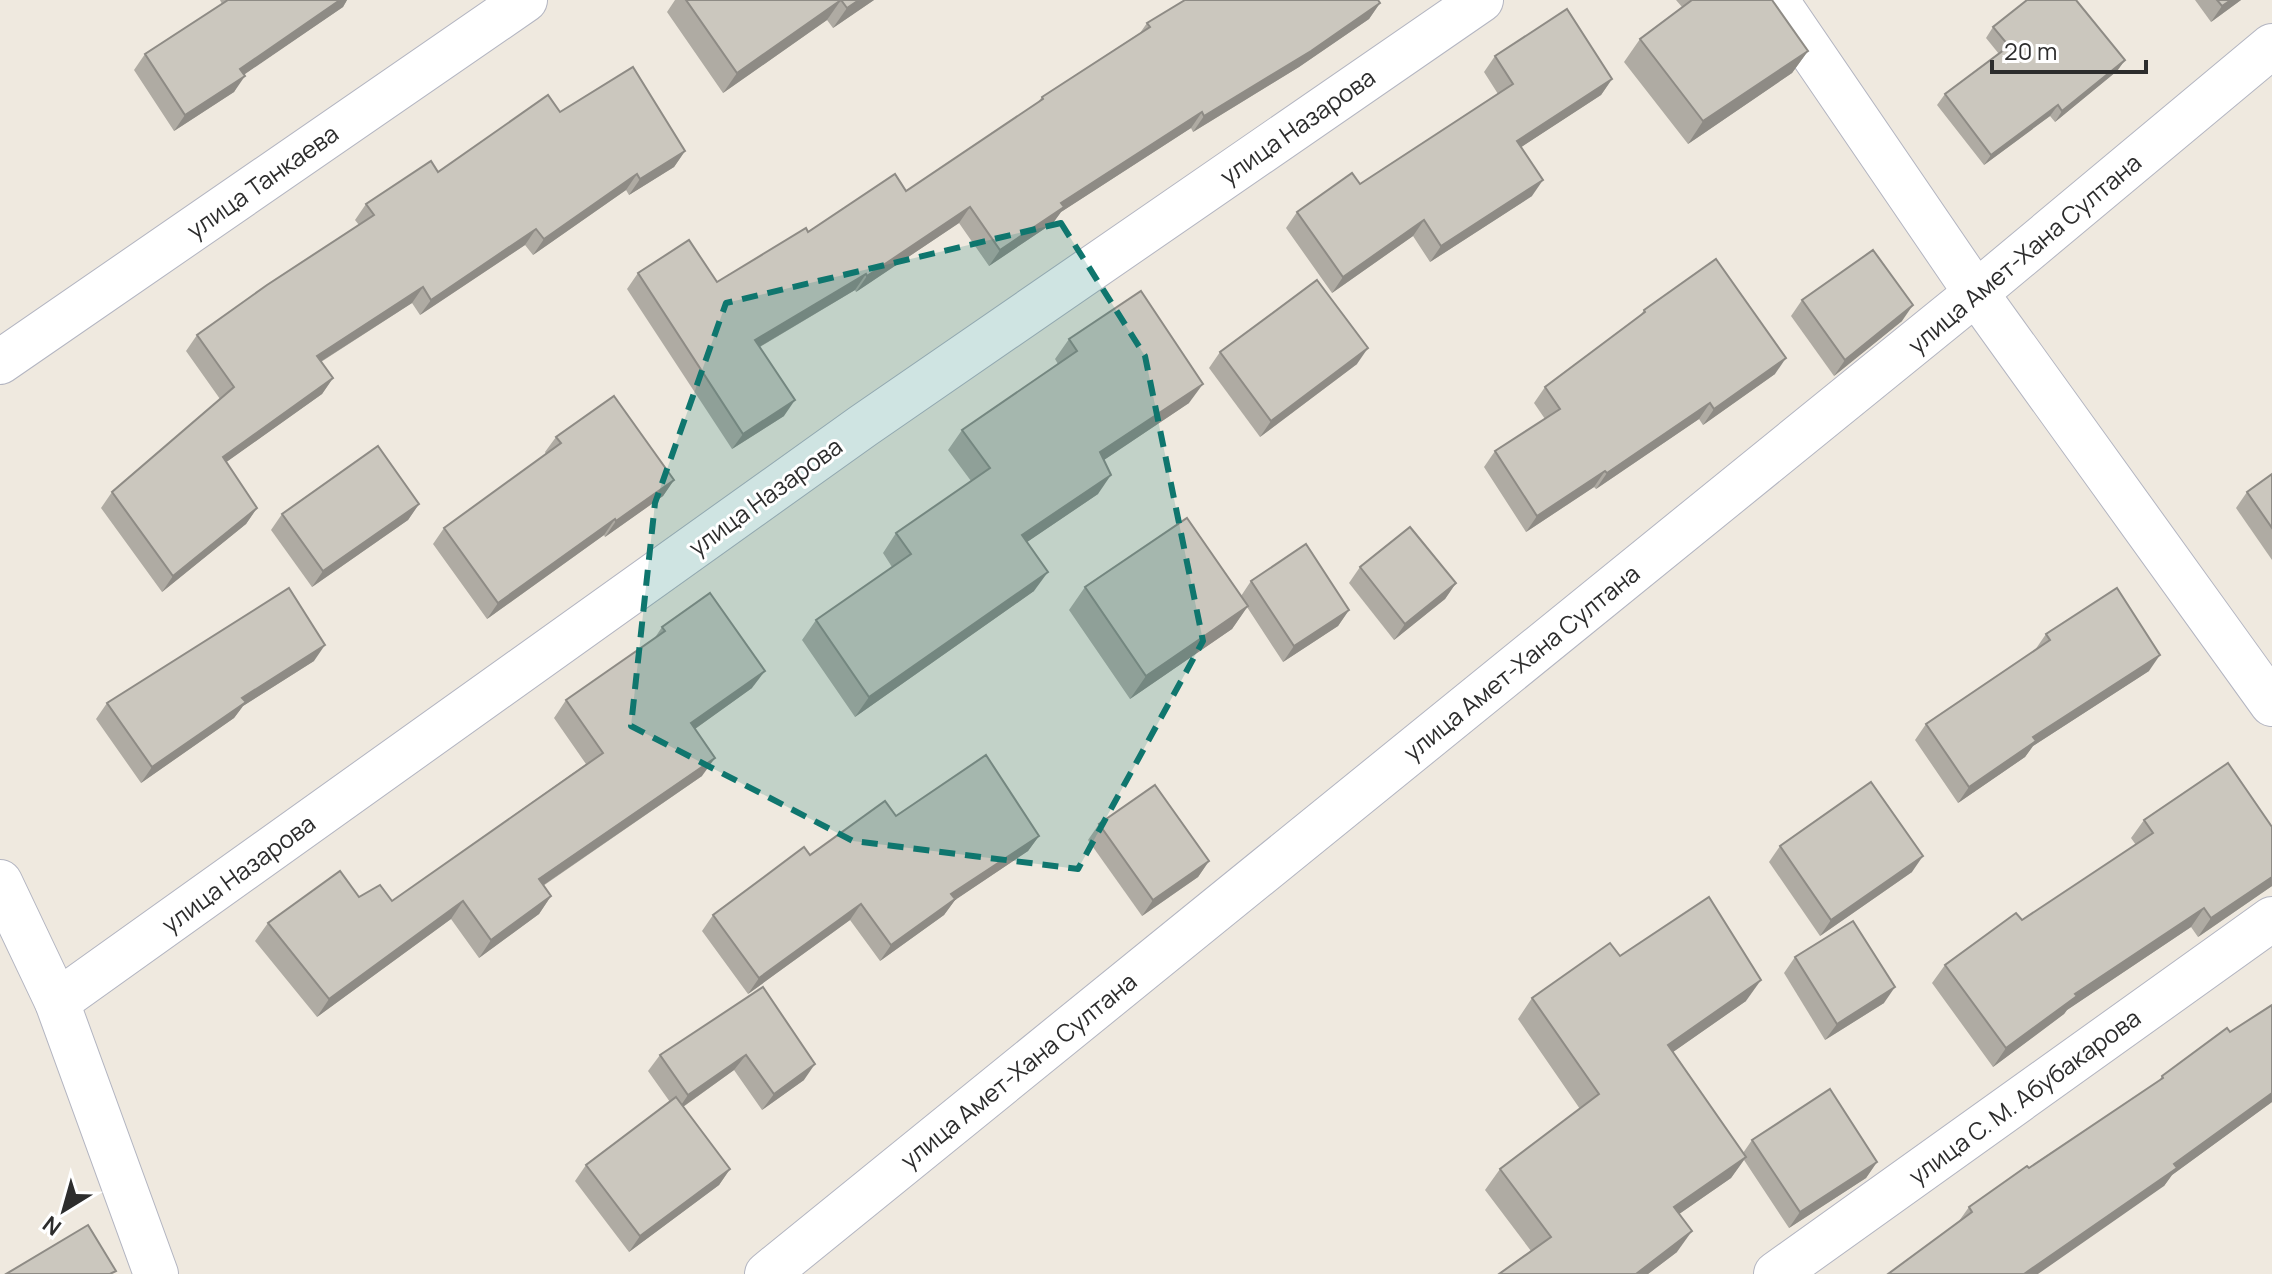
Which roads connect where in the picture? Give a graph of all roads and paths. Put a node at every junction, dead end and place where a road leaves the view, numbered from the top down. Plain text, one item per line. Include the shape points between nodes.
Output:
1 (525, 0) edge
2 (1481, 0) edge
3 (1776, 0) edge
4 (2272, 46) edge
5 (1976, 293) junction
6 (0, 362) edge
7 (2272, 704) edge
8 (0, 882) edge
9 (2272, 919) edge
10 (57, 1002) junction
11 (156, 1274) edge
12 (767, 1274) edge
13 (1776, 1274) edge

1 - 6 street, улица Танкаева
2 - 10 street, улица Назарова via 863,426
3 - 5 street
4 - 5 street, улица Амет-Хана Султана
5 - 7 street
5 - 12 street, улица Амет-Хана Султана
8 - 10 street
9 - 13 street, улица С. М. Абубакарова
10 - 11 street

